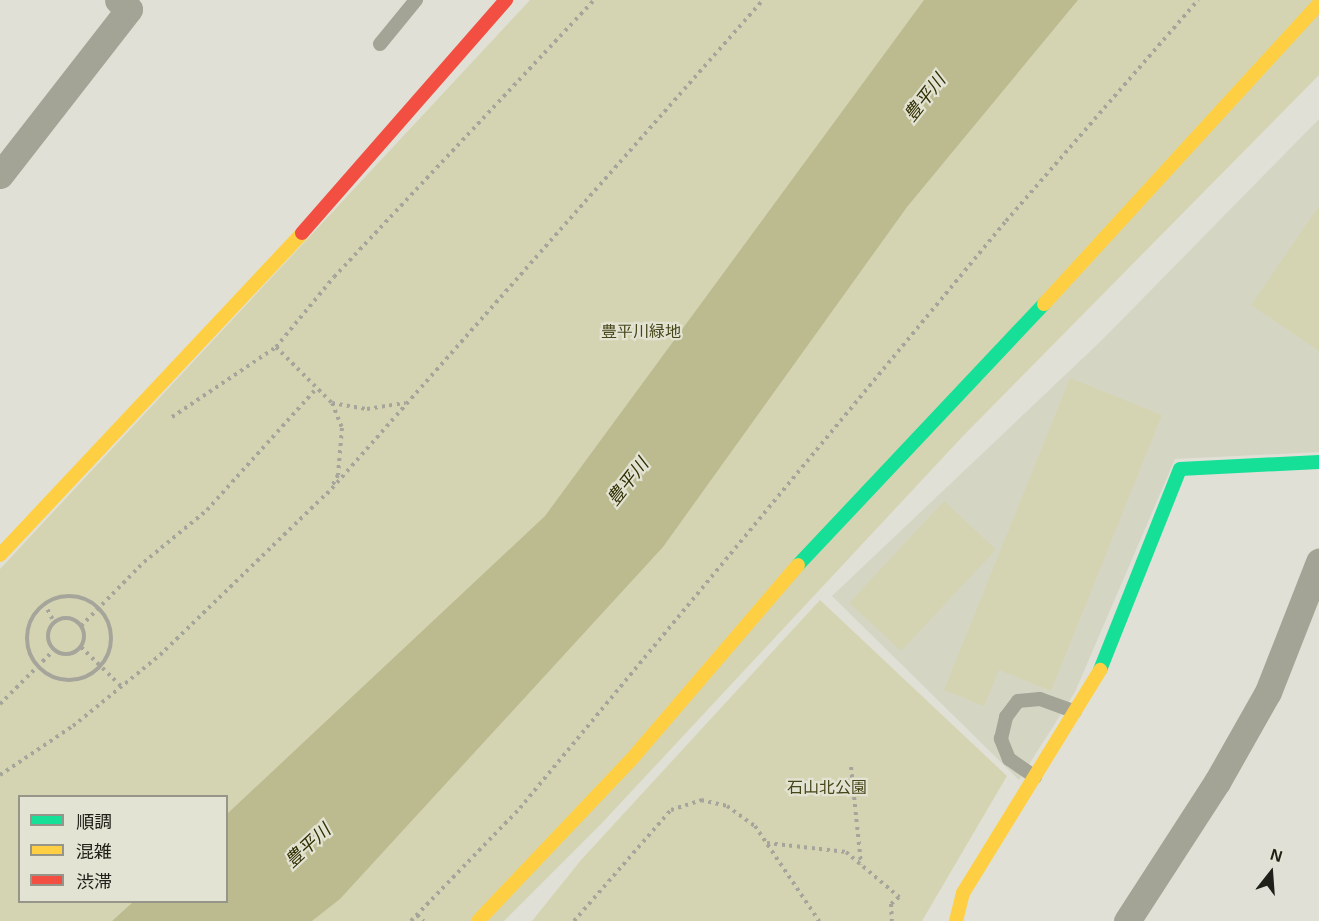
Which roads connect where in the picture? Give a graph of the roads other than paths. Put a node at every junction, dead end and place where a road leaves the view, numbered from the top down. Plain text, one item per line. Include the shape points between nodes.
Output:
1 (118, 0) edge
2 (506, 0) edge
3 (410, 2) edge
4 (1319, 4) edge
5 (380, 44) dead end
6 (0, 175) edge
7 (1319, 462) edge
8 (0, 555) edge
9 (1319, 562) edge
10 (1075, 712) junction
11 (1035, 777) junction
12 (478, 921) edge
13 (956, 921) edge
14 (1127, 921) edge

1 - 6 street via 129,9
2 - 8 street via 322,212
3 - 5 lane
4 - 12 street via 976,377 828,530 630,761
7 - 10 street via 1180,470 1099,673
9 - 14 street via 1268,693 1217,782
10 - 11 street
10 - 11 lane via 1040,699 1018,701 1006,717 1001,739 1009,759
11 - 13 street via 963,893

